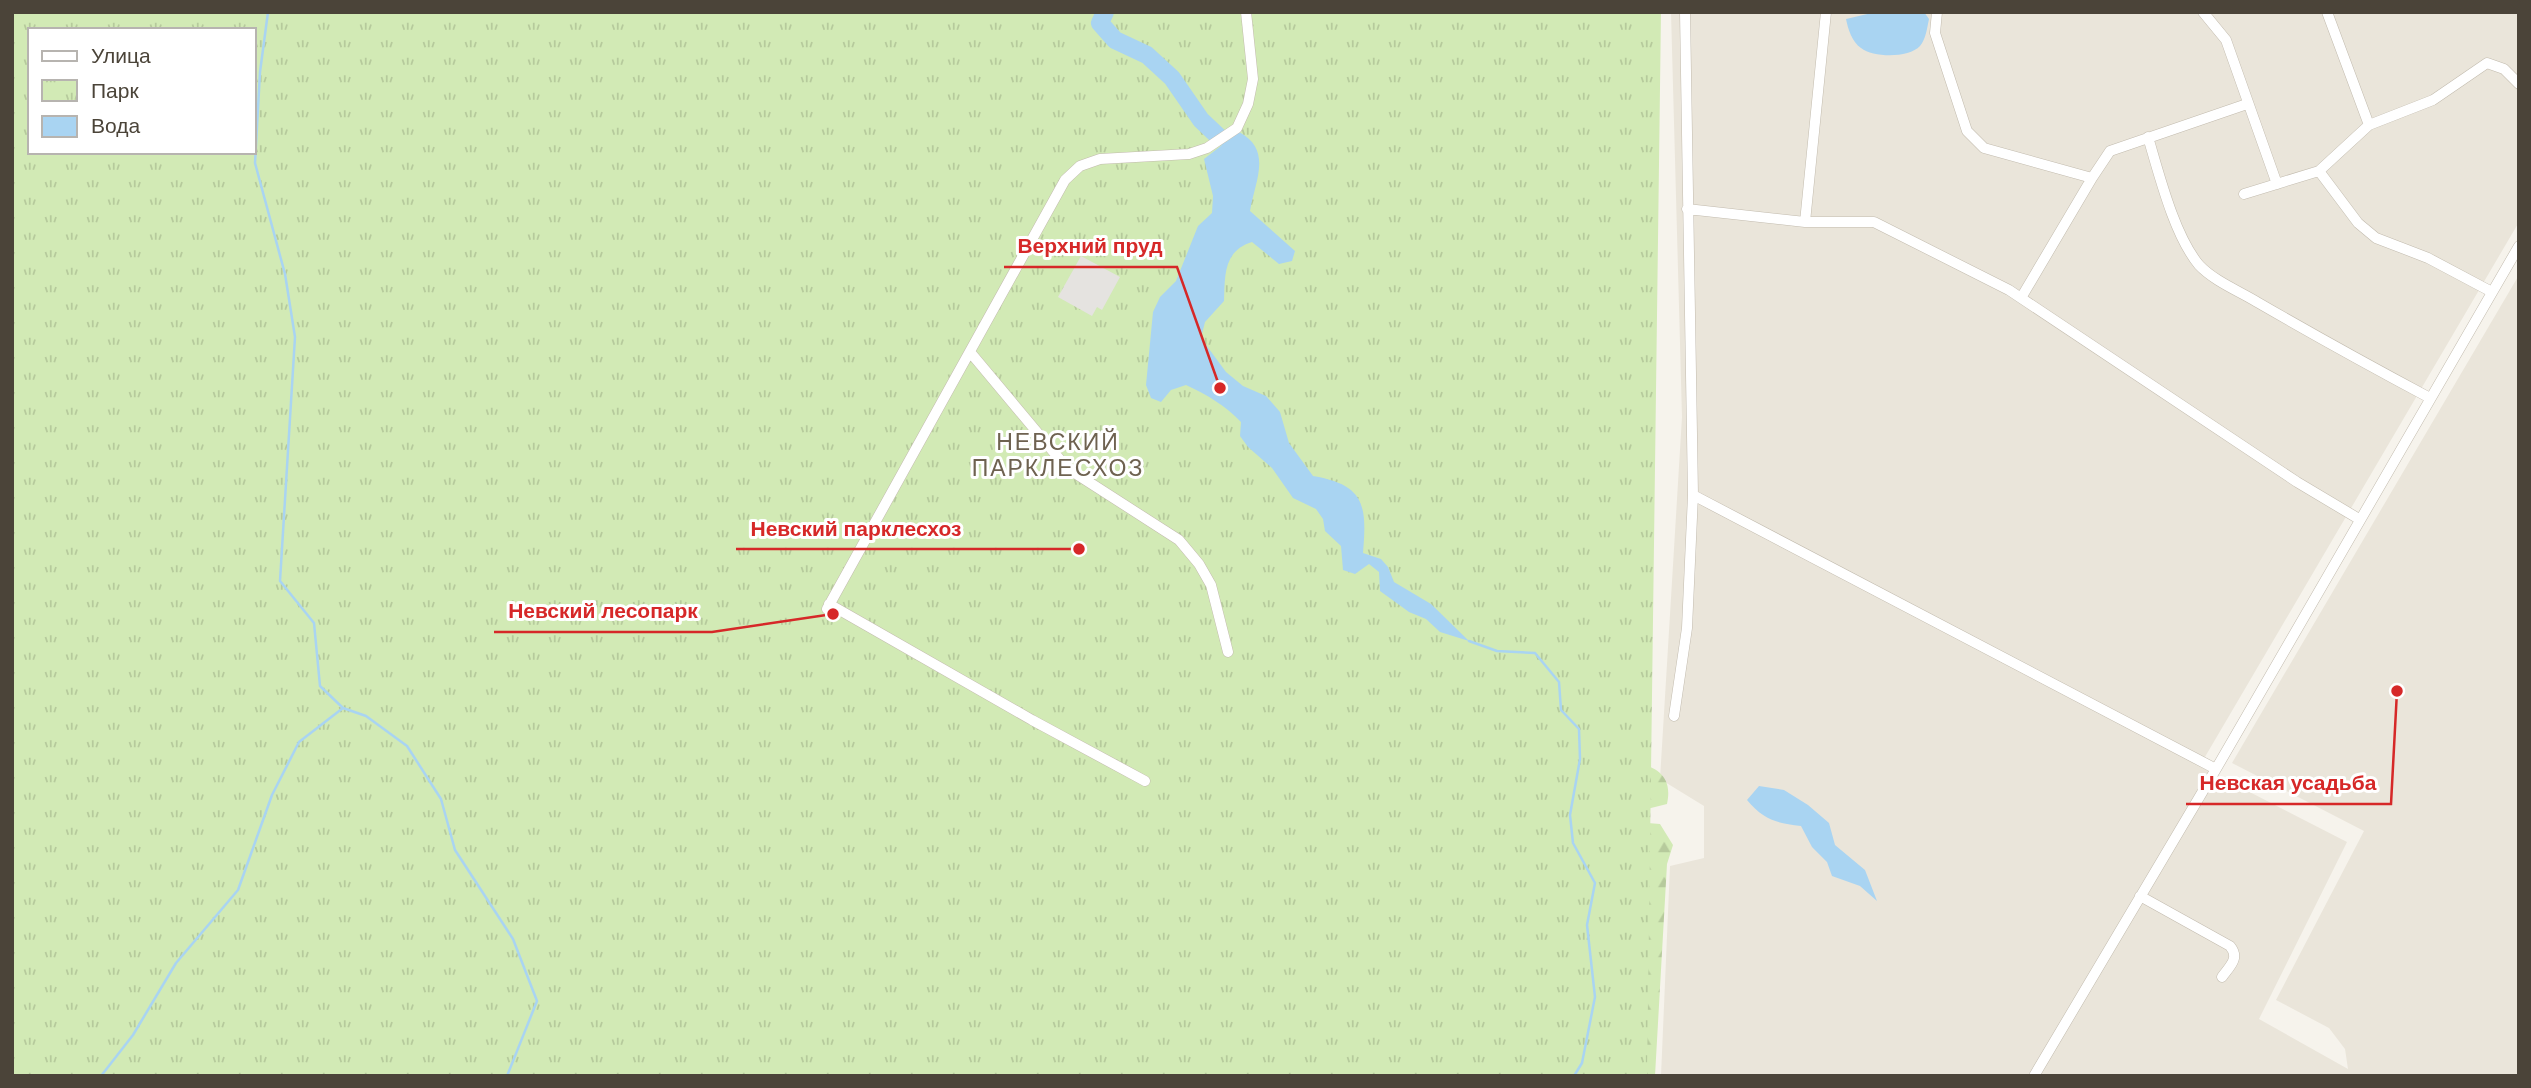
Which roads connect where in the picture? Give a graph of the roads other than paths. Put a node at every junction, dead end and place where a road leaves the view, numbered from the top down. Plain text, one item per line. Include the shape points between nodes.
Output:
1 (1245, 12) edge
2 (1685, 12) edge
3 (1826, 12) edge
4 (1937, 12) edge
5 (2203, 12) edge
6 (2327, 12) edge
7 (2519, 84) edge
8 (2247, 104) junction
9 (2369, 125) junction
10 (2148, 136) junction
11 (2319, 170) junction
12 (2092, 178) junction
13 (2277, 184) junction
14 (2244, 194) dead end
15 (1687, 209) junction
16 (1805, 222) junction
17 (2519, 246) edge
18 (2492, 292) junction
19 (2021, 298) junction
20 (970, 352) junction
21 (2430, 398) junction
22 (1693, 495) junction
23 (2359, 519) junction
24 (1228, 652) dead end
25 (1674, 716) dead end
26 (2216, 769) junction
27 (1145, 781) dead end
28 (2140, 896) junction
29 (2222, 977) dead end
30 (2034, 1076) edge

1 - 20 street via 1253,79 1237,128 1189,154 1100,159 1080,166 1065,180
2 - 15 street
3 - 16 street
4 - 12 street via 1935,33 1967,131 1984,148
5 - 8 street via 2226,40
6 - 9 street
7 - 9 street via 2504,69 2487,63 2433,100
8 - 10 street
8 - 13 street
9 - 11 street
10 - 12 street via 2110,151
10 - 21 street via 2166,197 2200,266 2304,330
11 - 13 street
11 - 18 street via 2358,223 2376,238 2428,258
12 - 19 street
13 - 14 street
15 - 16 street
15 - 22 street
16 - 19 street via 1874,222
17 - 18 street
18 - 21 street
19 - 23 street
20 - 24 street via 1067,468 1179,540 1211,585
20 - 27 street via 828,606
21 - 23 street
22 - 25 street via 1687,628
22 - 26 street
23 - 26 street
26 - 28 street
28 - 29 street via 2230,946 2235,958
28 - 30 street

